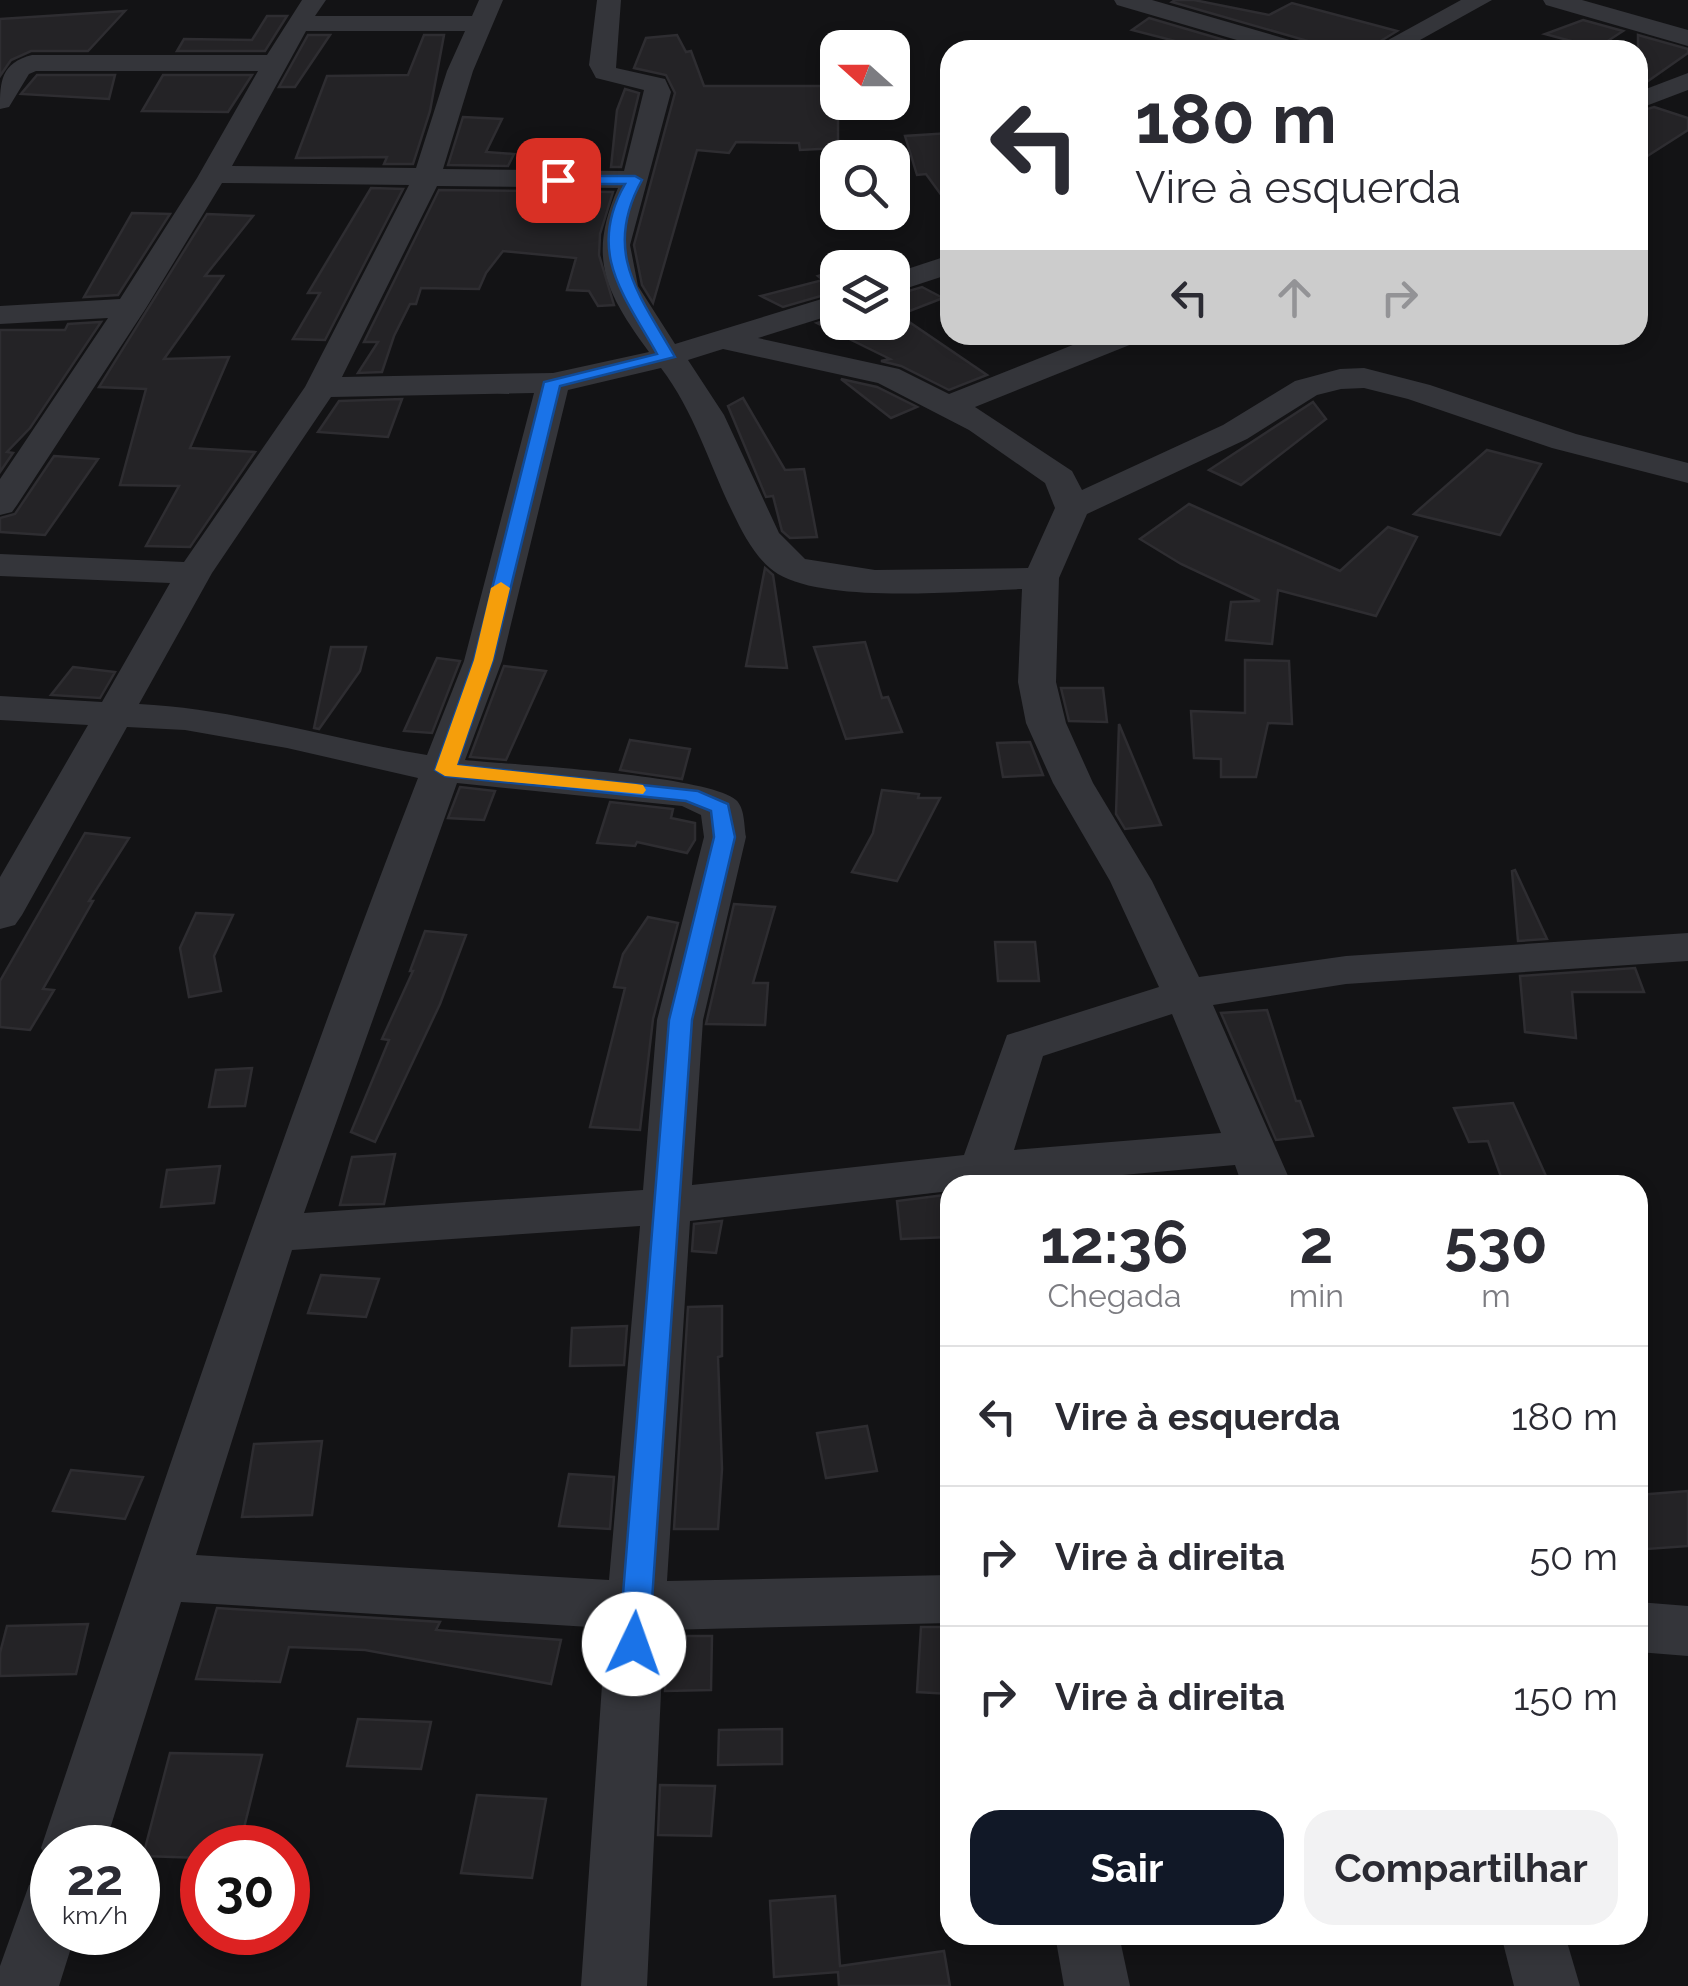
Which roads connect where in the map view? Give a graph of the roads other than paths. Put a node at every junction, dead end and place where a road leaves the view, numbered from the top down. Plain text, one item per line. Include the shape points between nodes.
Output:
1 (609, 0) edge
2 (1126, 0) edge
3 (1480, 0) edge
4 (1555, 0) edge
5 (308, 7) edge
6 (486, 12) edge
7 (1688, 38) edge
8 (1264, 40) edge
9 (1402, 40) edge
10 (272, 63) junction
11 (1688, 81) edge
12 (1648, 97) edge
13 (0, 101) edge
14 (213, 174) junction
15 (428, 177) junction
16 (635, 180) junction
17 (940, 267) edge
18 (910, 278) edge
19 (131, 308) junction
20 (820, 310) edge
21 (0, 315) edge
22 (723, 340) junction
23 (1101, 345) edge
24 (666, 357) junction
25 (552, 382) junction
26 (321, 387) junction
27 (948, 406) junction
28 (1688, 473) edge
29 (0, 504) edge
30 (1072, 508) junction
31 (0, 565) edge
32 (194, 573) junction
33 (1041, 578) junction
34 (0, 708) edge
35 (113, 714) junction
36 (445, 770) junction
37 (0, 915) edge
38 (1688, 947) edge
39 (1185, 994) junction
40 (1259, 1166) edge
41 (983, 1175) edge
42 (1051, 1175) edge
43 (940, 1182) edge
44 (664, 1206) junction
45 (272, 1233) junction
46 (162, 1577) junction
47 (940, 1600) edge
48 (636, 1606) junction
49 (1648, 1629) edge
50 (1688, 1631) edge
51 (80, 1825) edge
52 (1088, 1945) edge
53 (1536, 1945) edge
54 (36, 1955) edge
55 (26, 1986) edge
56 (614, 1986) edge
57 (1097, 1986) edge
58 (1547, 1986) edge

1 - 16 street via 605,72 656,85 658,92
2 - 8 street
3 - 9 street
4 - 7 street
5 - 6 street
5 - 10 street
6 - 15 street
10 - 13 street via 32,63 18,69
10 - 14 street
11 - 12 street
14 - 15 street
14 - 19 street
15 - 16 street
15 - 26 street
16 - 24 street via 624,198 615,244 618,270
17 - 18 street
19 - 21 street
19 - 29 street
20 - 22 street
22 - 24 street
22 - 27 street via 888,376
23 - 27 street
24 - 25 street
24 - 33 street via 698,396 758,527 789,566 852,580
25 - 26 street
25 - 36 street via 484,660
26 - 32 street
27 - 30 street via 1060,478
28 - 30 street via 1564,441 1419,392 1340,378 1306,388 1235,432
30 - 33 street
31 - 32 street
32 - 35 street
33 - 39 street via 1038,682 1046,723
34 - 35 street
35 - 36 street via 185,718
35 - 37 street
36 - 44 street via 690,796 720,808 725,837 680,1020
36 - 45 street
38 - 39 street via 1346,970
39 - 40 street
39 - 41 street via 1023,1046
40 - 42 street
43 - 44 street
44 - 45 street
44 - 48 street
45 - 46 street
46 - 48 street
46 - 51 street
47 - 48 street
48 - 56 street
49 - 50 street
52 - 57 street
53 - 58 street
54 - 55 street

